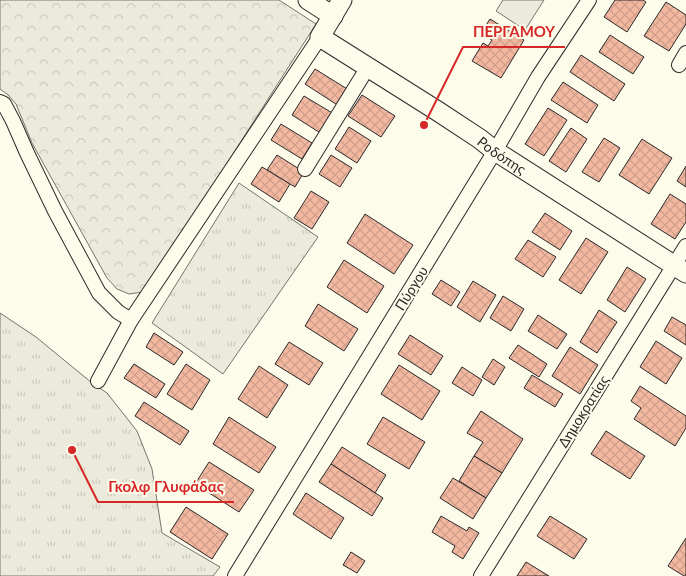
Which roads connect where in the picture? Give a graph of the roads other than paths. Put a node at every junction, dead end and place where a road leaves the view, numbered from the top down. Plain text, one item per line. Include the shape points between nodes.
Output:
1 (308, 0) edge
2 (589, 0) edge
3 (337, 8) edge
4 (320, 37) junction
5 (368, 67) junction
6 (0, 102) edge
7 (495, 151) junction
8 (305, 169) dead end
9 (686, 246) edge
10 (680, 269) edge
11 (131, 320) junction
12 (98, 381) dead end
13 (235, 576) edge
14 (482, 576) edge

1 - 3 street
2 - 7 street, Πύργου via 538,77
3 - 4 street
4 - 5 street, Ροδόπης
4 - 11 street
5 - 7 street, Ροδόπης
5 - 8 street
6 - 11 street via 13,121 55,211 99,293
7 - 10 street, Ροδόπης
7 - 13 street, Πύργου
9 - 10 street, Δημοκρατίας
10 - 14 street, Δημοκρατίας
11 - 12 street

